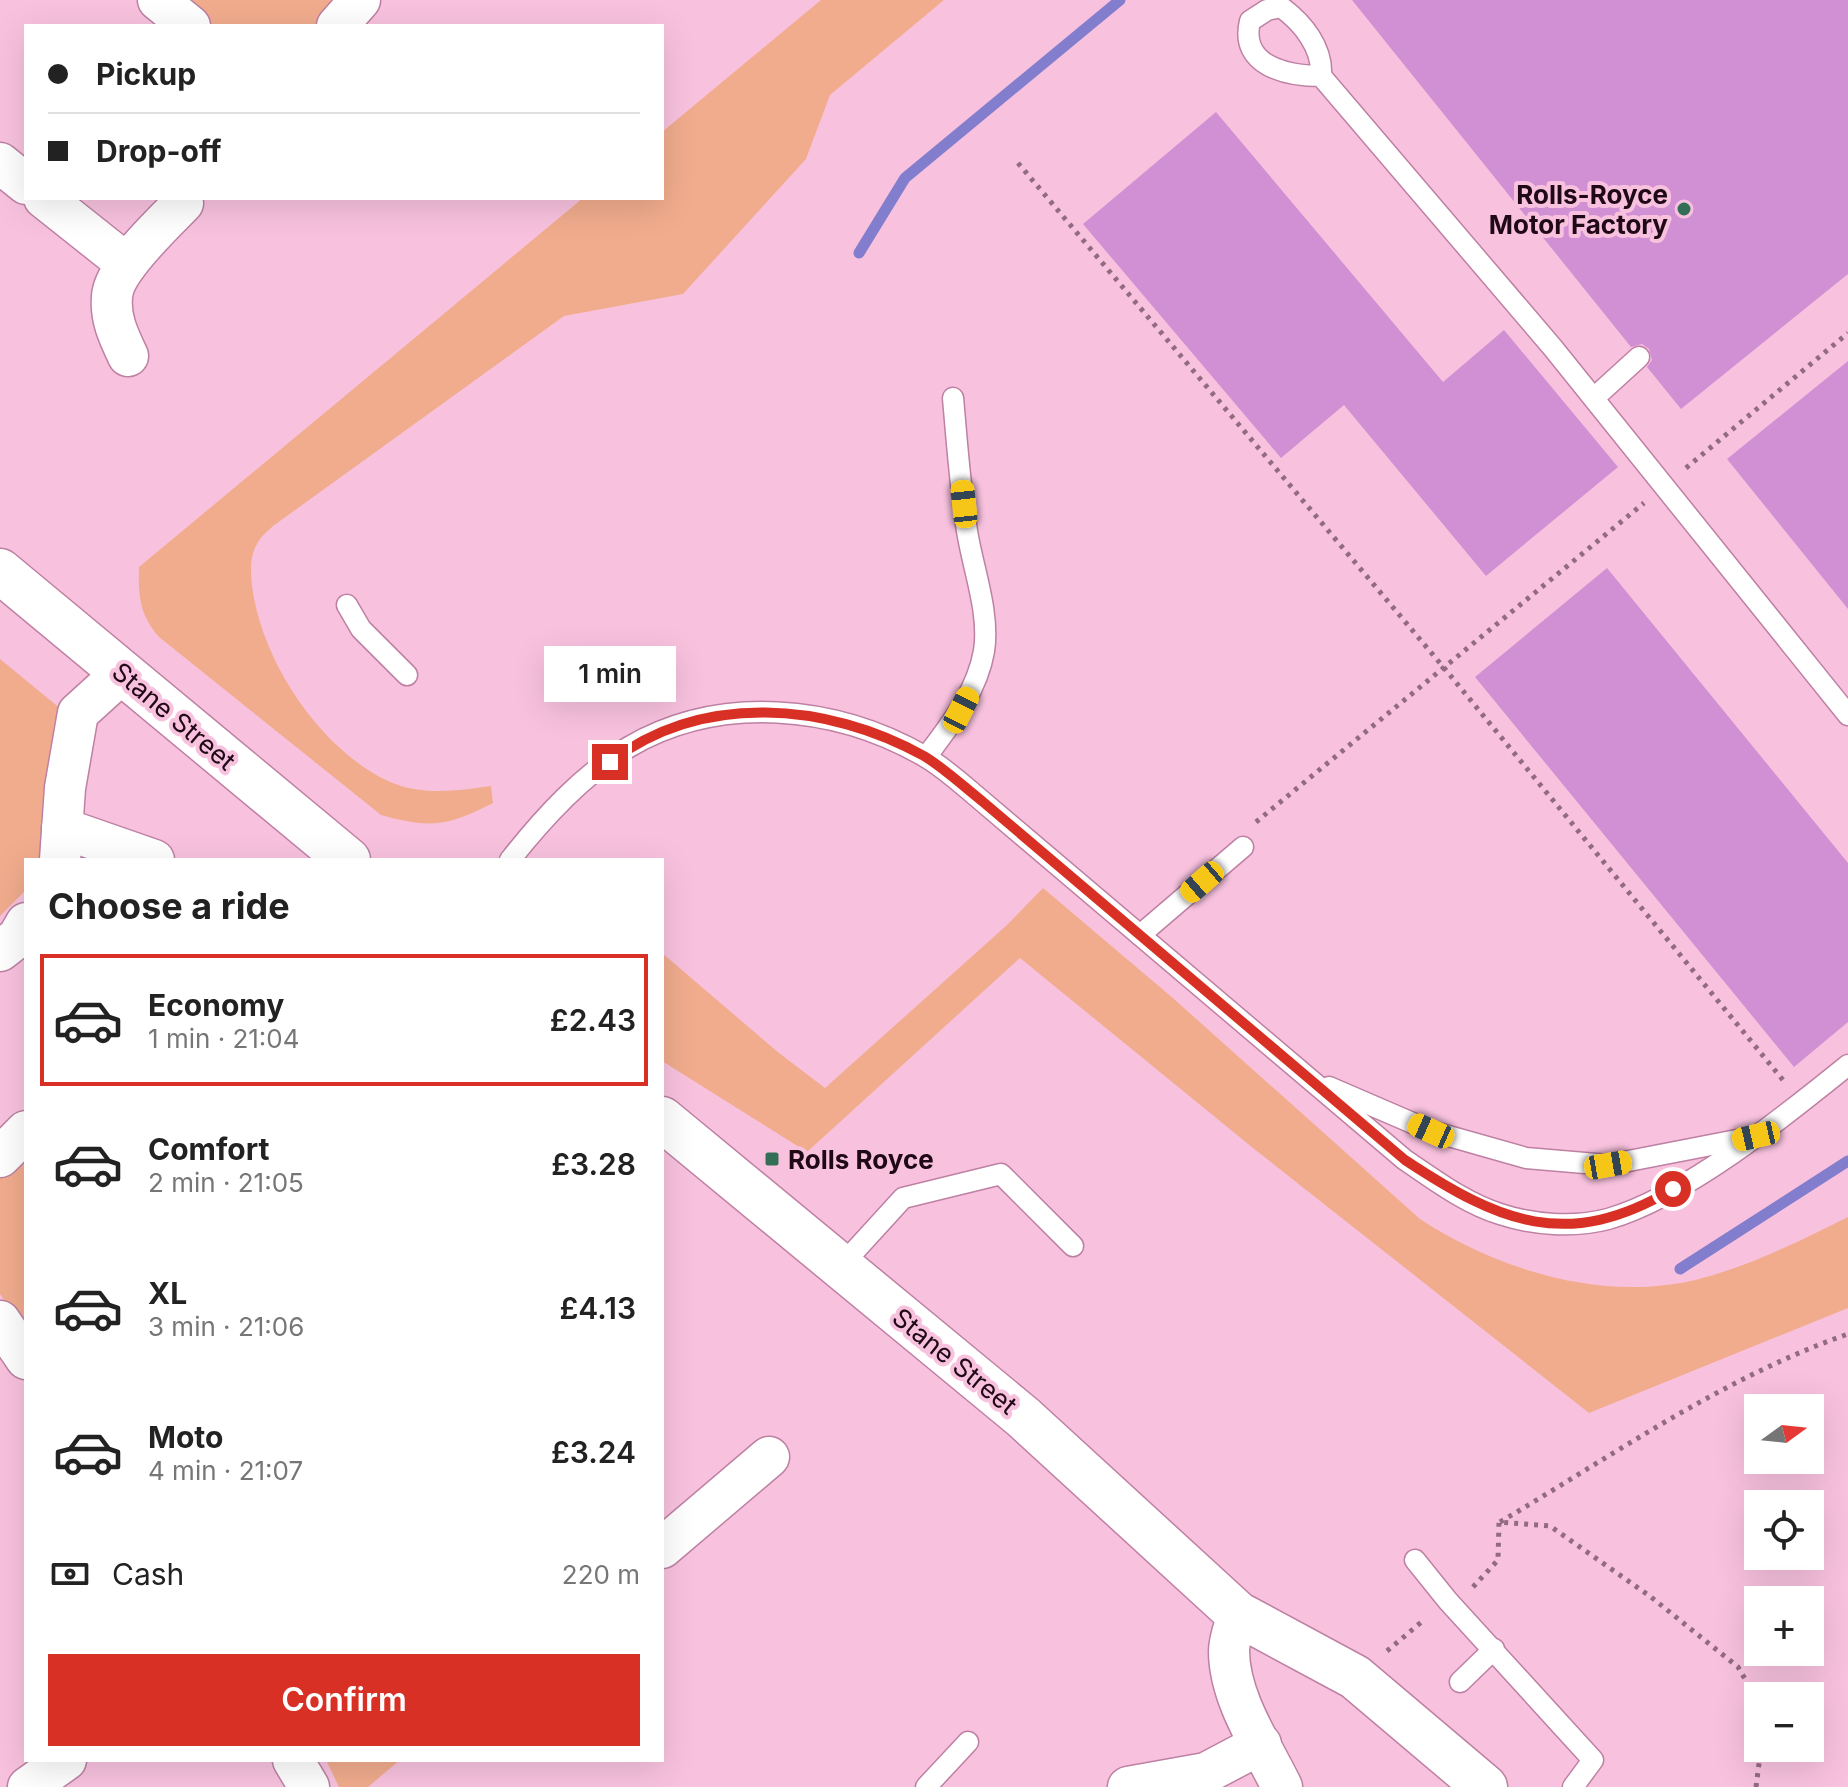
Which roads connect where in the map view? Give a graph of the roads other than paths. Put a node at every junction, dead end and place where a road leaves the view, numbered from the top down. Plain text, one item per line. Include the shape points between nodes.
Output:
1 (158, 0) edge
2 (360, 0) edge
3 (1270, 5) edge
4 (188, 24) edge
5 (339, 24) edge
6 (1321, 76) junction
7 (0, 163) edge
8 (24, 182) edge
9 (47, 200) edge
10 (183, 203) dead end
11 (127, 264) junction
12 (128, 356) dead end
13 (1639, 357) dead end
14 (953, 398) dead end
15 (1594, 398) junction
16 (0, 571) edge
17 (347, 605) dead end
18 (122, 673) junction
19 (407, 675) dead end
20 (1848, 715) edge
21 (926, 757) junction
22 (1244, 838) road end
23 (61, 844) edge
24 (142, 858) edge
25 (346, 858) edge
26 (512, 858) edge
27 (24, 926) edge
28 (1140, 935) junction
29 (0, 951) edge
30 (1848, 1065) edge
31 (1307, 1078) junction
32 (664, 1121) edge
33 (1756, 1136) junction
34 (1073, 1246) dead end
35 (841, 1266) junction
36 (0, 1321) edge
37 (24, 1356) edge
38 (769, 1457) dead end
39 (664, 1546) edge
40 (1415, 1560) dead end
41 (1238, 1614) junction
42 (1494, 1649) junction
43 (1460, 1682) dead end
44 (968, 1742) dead end
45 (1261, 1744) junction
46 (63, 1762) edge
47 (294, 1762) edge
48 (28, 1787) edge
49 (309, 1787) edge
50 (926, 1787) edge
51 (1128, 1787) edge
52 (1282, 1787) edge
53 (1485, 1787) edge
54 (1573, 1787) edge

1 - 4 street
2 - 5 street
3 - 6 lane via 1298,19 1322,59
3 - 6 lane via 1250,21 1247,34 1259,58 1282,73
6 - 15 lane
7 - 8 street
9 - 11 street
10 - 11 street
11 - 12 street via 111,293 114,324
13 - 15 lane
14 - 21 lane via 967,530 985,630 976,679 961,710
15 - 20 lane
16 - 18 street, Stane Street
17 - 19 lane via 361,629
18 - 23 street via 78,713
18 - 25 street, Stane Street
21 - 26 lane via 873,732 820,716 759,711 696,719 629,748 573,790
21 - 28 lane
22 - 28 lane
23 - 24 street
27 - 29 street
28 - 31 lane
30 - 33 lane
31 - 33 lane via 1431,1131 1526,1158 1608,1165
31 - 33 lane via 1405,1160 1458,1195 1500,1214 1554,1225 1607,1219 1651,1202
32 - 35 street, Stane Street
34 - 35 lane via 1001,1174 903,1198
35 - 41 street, Stane Street via 1023,1417
36 - 37 street
38 - 39 street
40 - 42 lane
41 - 45 street via 1229,1649 1233,1679
41 - 53 street, Stane Street via 1355,1677
42 - 43 lane
42 - 54 lane via 1593,1760
44 - 50 lane
45 - 51 street via 1206,1773
45 - 52 street
46 - 48 street
47 - 49 street

